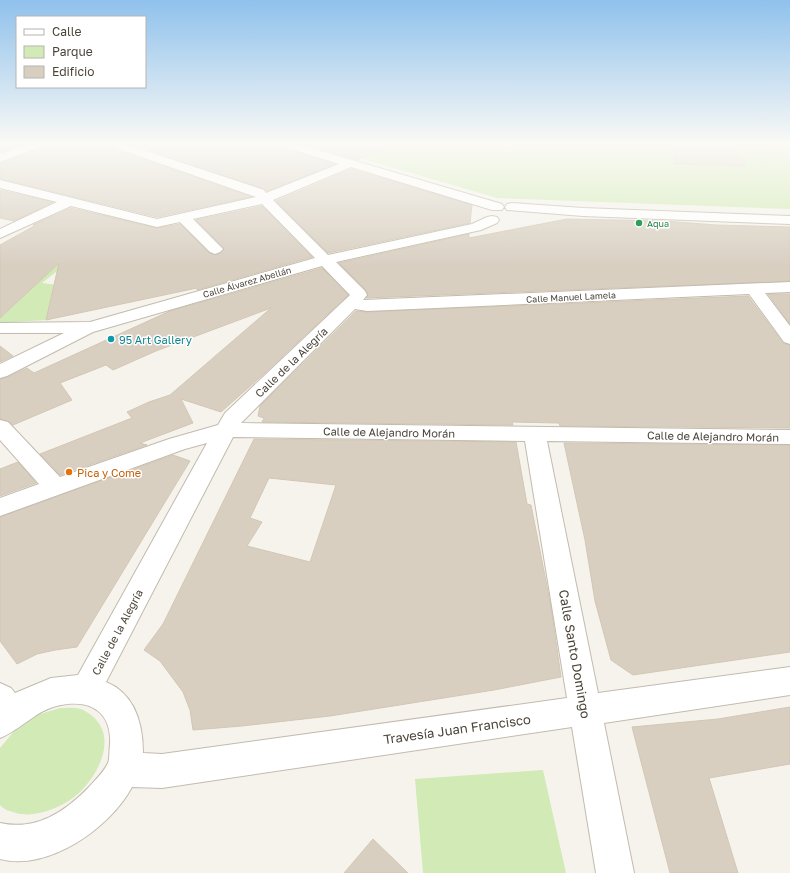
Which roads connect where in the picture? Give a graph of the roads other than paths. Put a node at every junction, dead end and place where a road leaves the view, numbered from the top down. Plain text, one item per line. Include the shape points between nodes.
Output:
1 (7, 186) edge
2 (238, 186) edge
3 (296, 186) edge
4 (413, 186) edge
5 (264, 199) junction
6 (68, 202) junction
7 (512, 207) junction
8 (583, 212) junction
9 (499, 217) junction
10 (184, 218) junction
11 (790, 220) edge
12 (0, 234) edge
13 (215, 249) dead end
14 (326, 260) junction
15 (790, 286) edge
16 (753, 288) junction
17 (352, 303) junction
18 (90, 327) junction
19 (0, 328) edge
20 (790, 338) edge
21 (0, 372) edge
22 (0, 427) edge
23 (226, 430) junction
24 (535, 434) junction
25 (790, 437) edge
26 (56, 487) junction
27 (0, 507) edge
28 (790, 681) edge
29 (86, 690) junction
30 (4, 710) edge
31 (585, 711) junction
32 (123, 769) junction
33 (2, 846) edge
34 (615, 873) edge

1 - 6 street
2 - 5 street via 259,193
3 - 5 street
4 - 9 street
5 - 10 street
5 - 14 street
6 - 10 street via 157,223
6 - 12 street
7 - 8 street
7 - 8 street via 526,215 521,221
7 - 9 street
8 - 11 street
9 - 14 street, Calle Álvarez Abellán via 476,227
10 - 13 street
14 - 17 street via 359,295
14 - 18 street, Calle Álvarez Abellán
15 - 16 street, Calle Manuel Lamela
16 - 17 street, Calle Manuel Lamela via 367,306
16 - 20 street
17 - 23 street, Calle de la Alegría via 233,418
18 - 19 street, Calle Álvarez Abellán
18 - 21 street
22 - 26 street
23 - 24 street, Calle de Alejandro Morán
23 - 26 street, Calle de Alejandro Morán via 177,444
23 - 29 street, Calle de la Alegría
24 - 25 street, Calle de Alejandro Morán
24 - 31 street, Calle Santo Domingo
26 - 27 street, Calle de Alejandro Morán
28 - 31 street, Travesía Juan Francisco
29 - 30 street via 65,690 47,694
29 - 32 street via 109,700 119,710 126,723 128,738
31 - 32 street, Travesía Juan Francisco via 162,771
31 - 34 street, Calle Santo Domingo
32 - 33 street via 108,793 71,827 49,837

